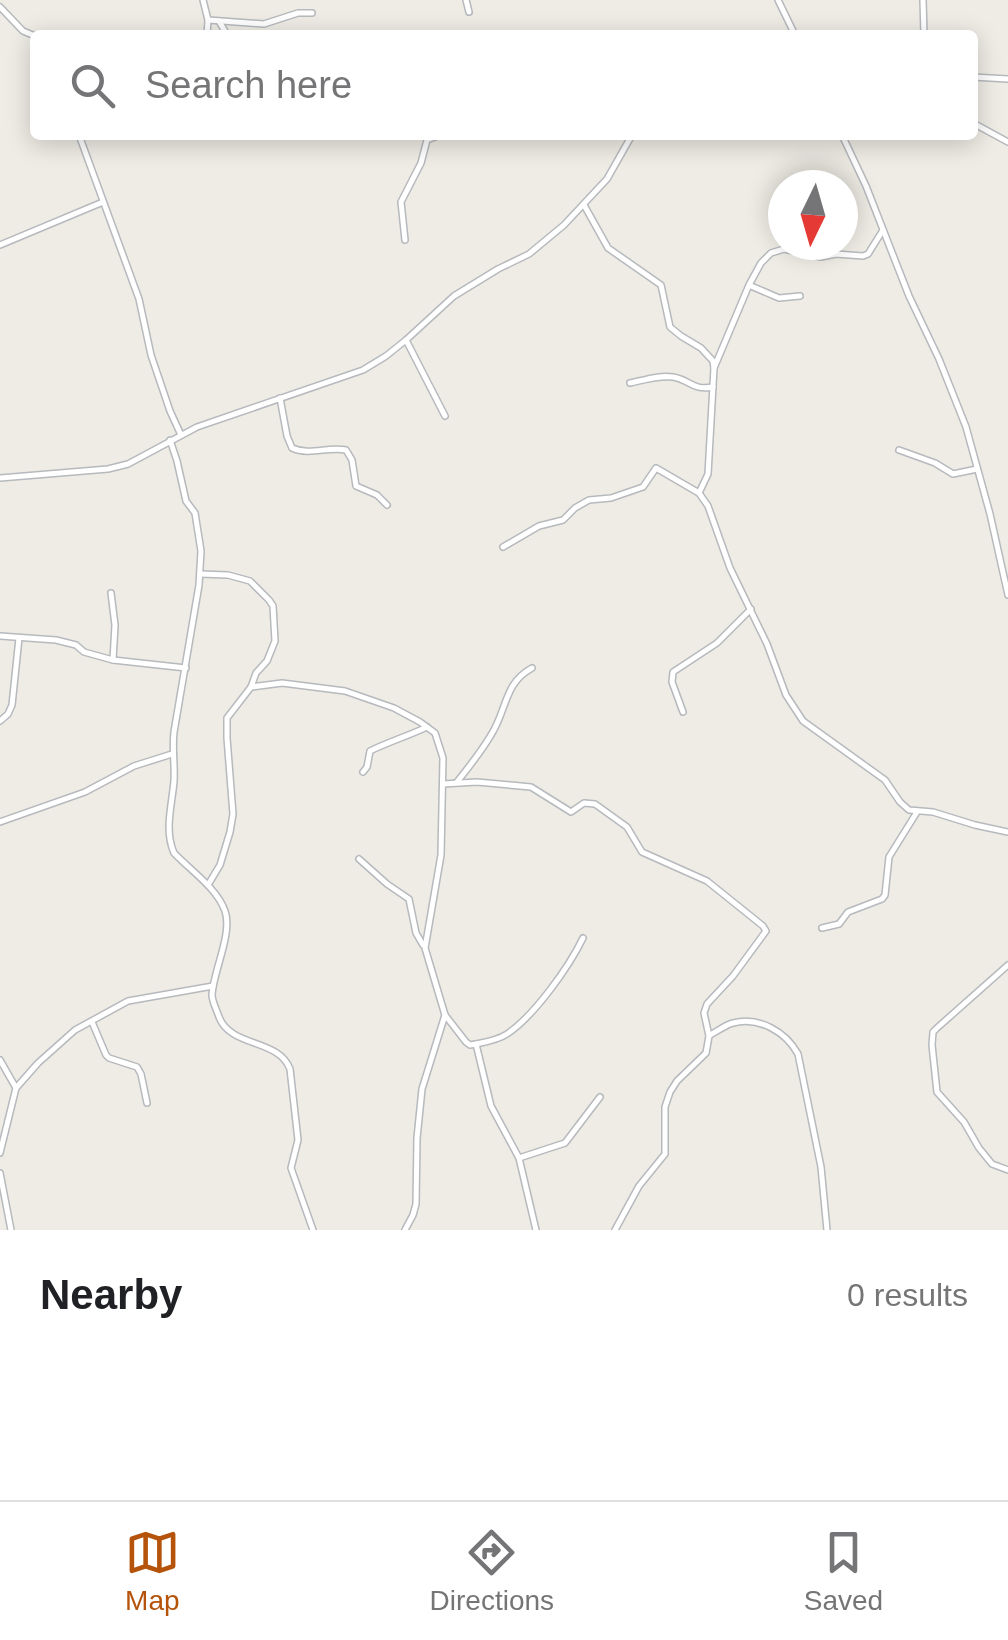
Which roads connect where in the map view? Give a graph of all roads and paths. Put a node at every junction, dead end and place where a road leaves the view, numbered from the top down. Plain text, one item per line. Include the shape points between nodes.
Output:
1 (203, 0) edge
2 (466, 0) edge
3 (778, 0) edge
4 (924, 0) edge
5 (0, 6) edge
6 (469, 12) dead end
7 (312, 13) dead end
8 (208, 20) junction
9 (219, 21) junction
10 (207, 30) edge
11 (224, 30) edge
12 (793, 30) edge
13 (924, 30) edge
14 (30, 34) edge
15 (978, 78) edge
16 (1008, 79) edge
17 (978, 126) edge
18 (82, 140) edge
19 (427, 140) edge
20 (629, 140) edge
21 (844, 140) edge
22 (1008, 142) edge
23 (102, 202) junction
24 (584, 205) junction
25 (883, 230) junction
26 (404, 240) dead end
27 (0, 245) edge
28 (750, 285) junction
29 (800, 296) dead end
30 (406, 340) junction
31 (714, 368) junction
32 (630, 383) dead end
33 (714, 387) junction
34 (280, 398) junction
35 (445, 416) dead end
36 (181, 434) junction
37 (170, 440) junction
38 (898, 450) dead end
39 (977, 469) junction
40 (0, 478) edge
41 (699, 493) junction
42 (386, 505) dead end
43 (995, 534) junction
44 (1008, 534) edge
45 (503, 547) dead end
46 (200, 574) junction
47 (111, 593) dead end
48 (1008, 595) edge
49 (751, 610) junction
50 (0, 636) edge
51 (19, 638) junction
52 (113, 660) junction
53 (186, 668) junction
54 (532, 668) dead end
55 (250, 687) junction
56 (683, 712) dead end
57 (0, 721) edge
58 (427, 727) junction
59 (172, 754) junction
60 (363, 772) dead end
61 (457, 782) junction
62 (443, 784) junction
63 (916, 812) junction
64 (0, 822) edge
65 (1008, 832) edge
66 (358, 859) dead end
67 (208, 885) junction
68 (822, 928) dead end
69 (583, 938) dead end
70 (425, 948) junction
71 (1008, 965) edge
72 (215, 986) junction
73 (445, 1014) junction
74 (92, 1022) junction
75 (709, 1036) junction
76 (476, 1044) junction
77 (0, 1060) edge
78 (16, 1088) junction
79 (600, 1096) dead end
80 (147, 1103) dead end
81 (2, 1134) edge
82 (0, 1153) edge
83 (518, 1158) junction
84 (1008, 1170) edge
85 (0, 1172) edge
86 (11, 1230) edge
87 (313, 1230) edge
88 (404, 1230) edge
89 (536, 1230) edge
90 (614, 1230) edge
91 (827, 1230) edge

1 - 8 street
2 - 6 street
3 - 12 street
4 - 13 street
5 - 14 street
7 - 9 street via 264,24
8 - 9 street
8 - 10 street
9 - 11 street
15 - 16 street
17 - 22 street
18 - 23 street
19 - 26 street via 402,202
20 - 24 street
21 - 25 street
23 - 27 street
23 - 36 street
24 - 30 street via 529,254 454,296
24 - 31 street via 608,248 661,285 670,326 701,348
25 - 28 street via 863,256 778,249
25 - 39 street
28 - 29 street via 779,298
28 - 31 street
30 - 34 street via 362,370
30 - 35 street
31 - 33 street
32 - 33 street via 670,376 696,388
33 - 41 street via 708,474
34 - 36 street
34 - 42 street via 292,448 346,450 356,486
36 - 37 street
37 - 40 street via 108,470
37 - 46 street via 195,513
38 - 39 street via 953,474
39 - 43 street
41 - 45 street via 656,468 644,487 589,500 563,520
41 - 49 street
43 - 44 street
43 - 48 street
46 - 53 street
46 - 55 street via 250,582 270,600 274,647
47 - 52 street
49 - 56 street via 672,674
49 - 63 street via 803,721 876,772
50 - 51 street
51 - 52 street via 68,642
51 - 57 street via 12,704
52 - 53 street
53 - 59 street
54 - 61 street via 514,682 500,720
55 - 58 street via 282,683 345,691
55 - 67 street via 227,718 233,814
58 - 60 street via 374,748
58 - 62 street via 441,747
59 - 64 street
59 - 67 street via 171,846
61 - 62 street
61 - 75 street via 531,787 571,812 595,804 628,827 640,851 707,880 763,926 764,936 707,1004
62 - 70 street via 441,856
63 - 65 street
63 - 68 street via 889,857 882,899
66 - 70 street via 408,899
67 - 72 street via 226,921
69 - 76 street via 516,1026
70 - 73 street
71 - 84 street via 933,1032 932,1045 937,1092 992,1164
72 - 74 street via 128,1000
72 - 87 street via 221,1022 286,1059 298,1140 291,1168
73 - 76 street via 466,1042
73 - 88 street via 422,1089 416,1204
74 - 78 street via 55,1046
74 - 80 street via 109,1058 137,1067
75 - 90 street via 706,1053 670,1092 665,1154
75 - 91 street via 749,1022 794,1046 821,1167
76 - 83 street via 492,1106
77 - 78 street
78 - 81 street
79 - 83 street via 565,1143
81 - 82 street
83 - 89 street
85 - 86 street

